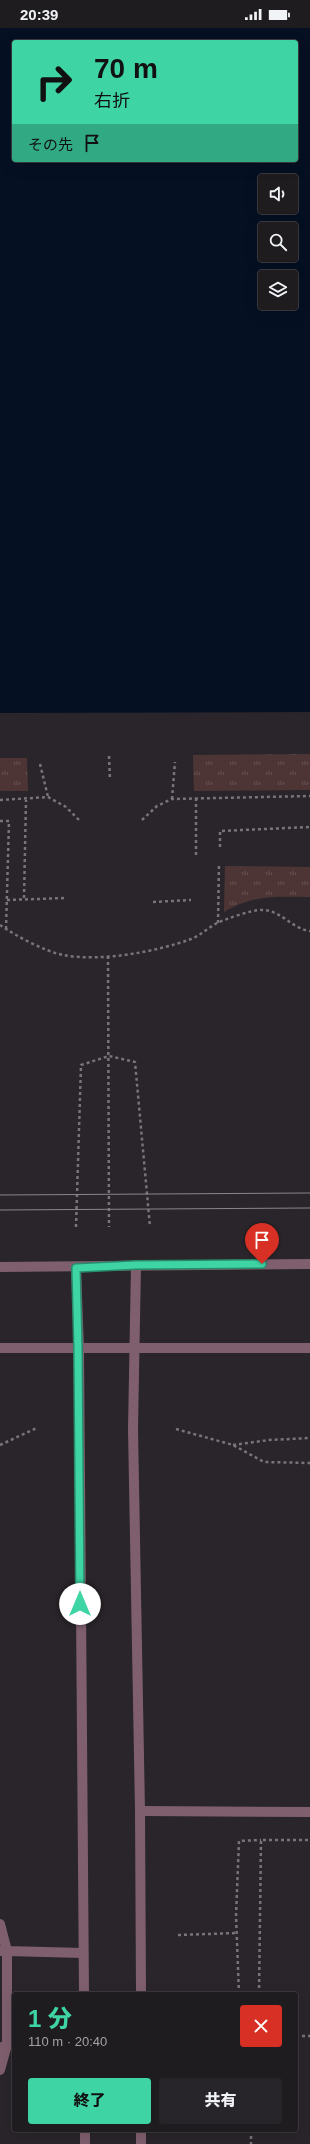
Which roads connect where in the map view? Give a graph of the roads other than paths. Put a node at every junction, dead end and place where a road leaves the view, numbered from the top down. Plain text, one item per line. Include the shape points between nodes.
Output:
1 (310, 1264) edge
2 (136, 1265) junction
3 (0, 1267) edge
4 (76, 1268) junction
5 (0, 1348) edge
6 (78, 1348) junction
7 (134, 1348) junction
8 (310, 1348) edge
9 (140, 1811) junction
10 (309, 1812) dead end
11 (0, 1924) edge
12 (4, 1951) edge
13 (83, 1953) junction
14 (84, 1992) edge
15 (141, 1992) edge
16 (7, 2046) edge
17 (0, 2070) edge
18 (85, 2132) edge
19 (141, 2132) edge
20 (85, 2144) edge
21 (141, 2144) edge

1 - 2 street
2 - 4 street
2 - 7 street
3 - 4 street
4 - 6 street
5 - 6 street
6 - 7 street
6 - 13 street
7 - 8 street
7 - 9 street via 133,1429
9 - 10 street
9 - 15 street
11 - 12 street
12 - 13 street
12 - 16 street
13 - 14 street
16 - 17 street
18 - 20 street
19 - 21 street

